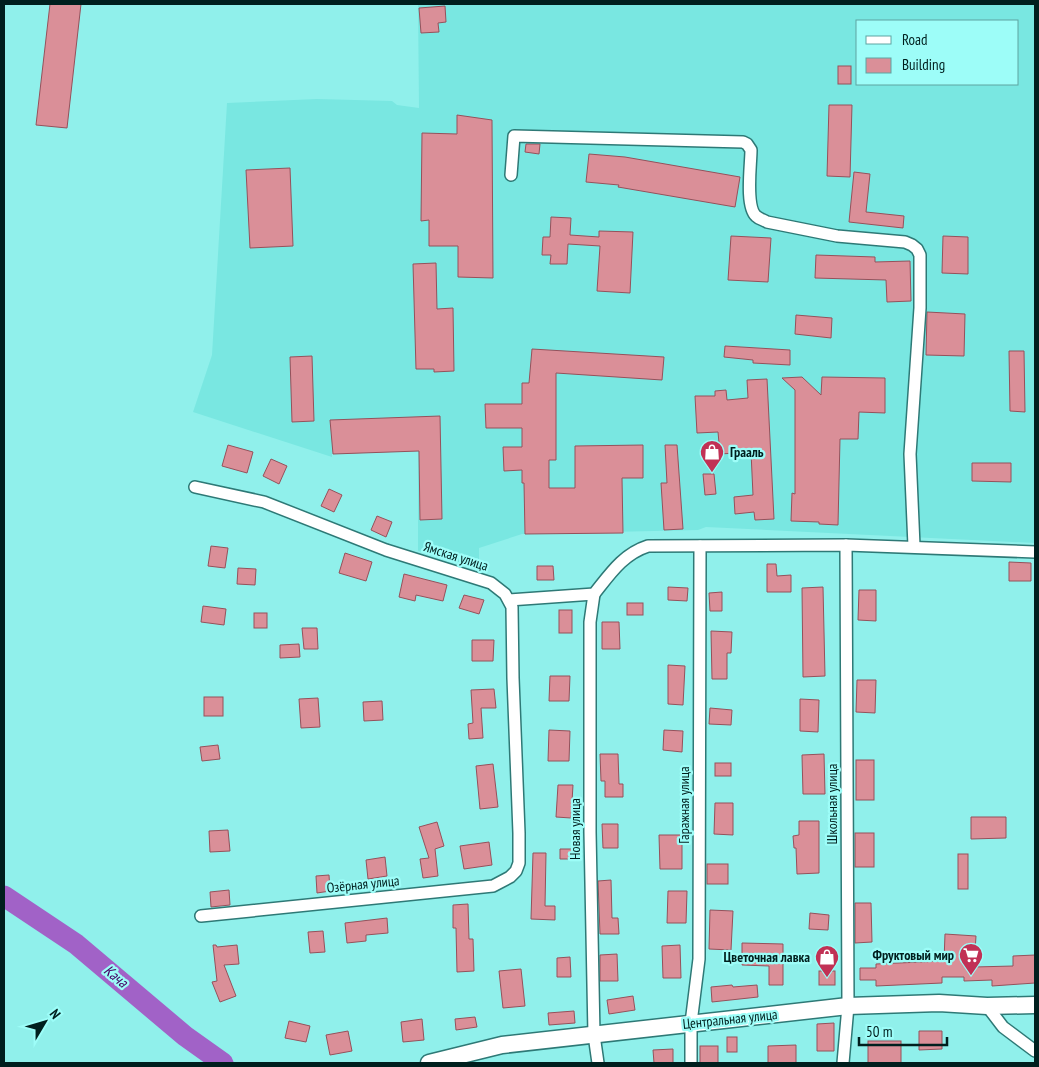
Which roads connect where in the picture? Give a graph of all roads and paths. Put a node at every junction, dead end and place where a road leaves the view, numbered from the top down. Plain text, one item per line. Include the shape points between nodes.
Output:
1 (511, 175) dead end
2 (195, 487) dead end
3 (846, 545) junction
4 (700, 546) junction
5 (914, 546) junction
6 (1035, 552) edge
7 (594, 594) junction
8 (509, 600) junction
9 (201, 916) dead end
10 (1035, 1005) edge
11 (848, 1006) junction
12 (987, 1006) junction
13 (691, 1022) junction
14 (594, 1035) junction
15 (1035, 1051) edge
16 (429, 1063) edge
17 (598, 1063) edge
18 (691, 1063) edge
19 (844, 1063) edge

1 - 5 street via 514,136 743,142 751,150 750,199 756,216 767,222 837,236 912,245 920,255 920,308 910,454
2 - 8 street, Ямская улица via 264,502 386,550 491,583
3 - 4 street
3 - 5 street
3 - 11 street, Школьная улица
4 - 7 street via 648,546 639,549 616,566
4 - 13 street, Гаражная улица via 699,958
5 - 6 street
7 - 8 street
7 - 14 street, Новая улица via 590,622
8 - 9 street, Озёрная улица via 512,606 519,833 516,871 494,886
10 - 12 street, Центральная улица
11 - 12 street, Центральная улица via 939,1003
11 - 13 street, Центральная улица
11 - 19 street, Школьная улица
12 - 15 street via 1003,1028
13 - 14 street, Центральная улица
13 - 18 street, Гаражная улица
14 - 16 street, Центральная улица via 502,1045
14 - 17 street, Новая улица

